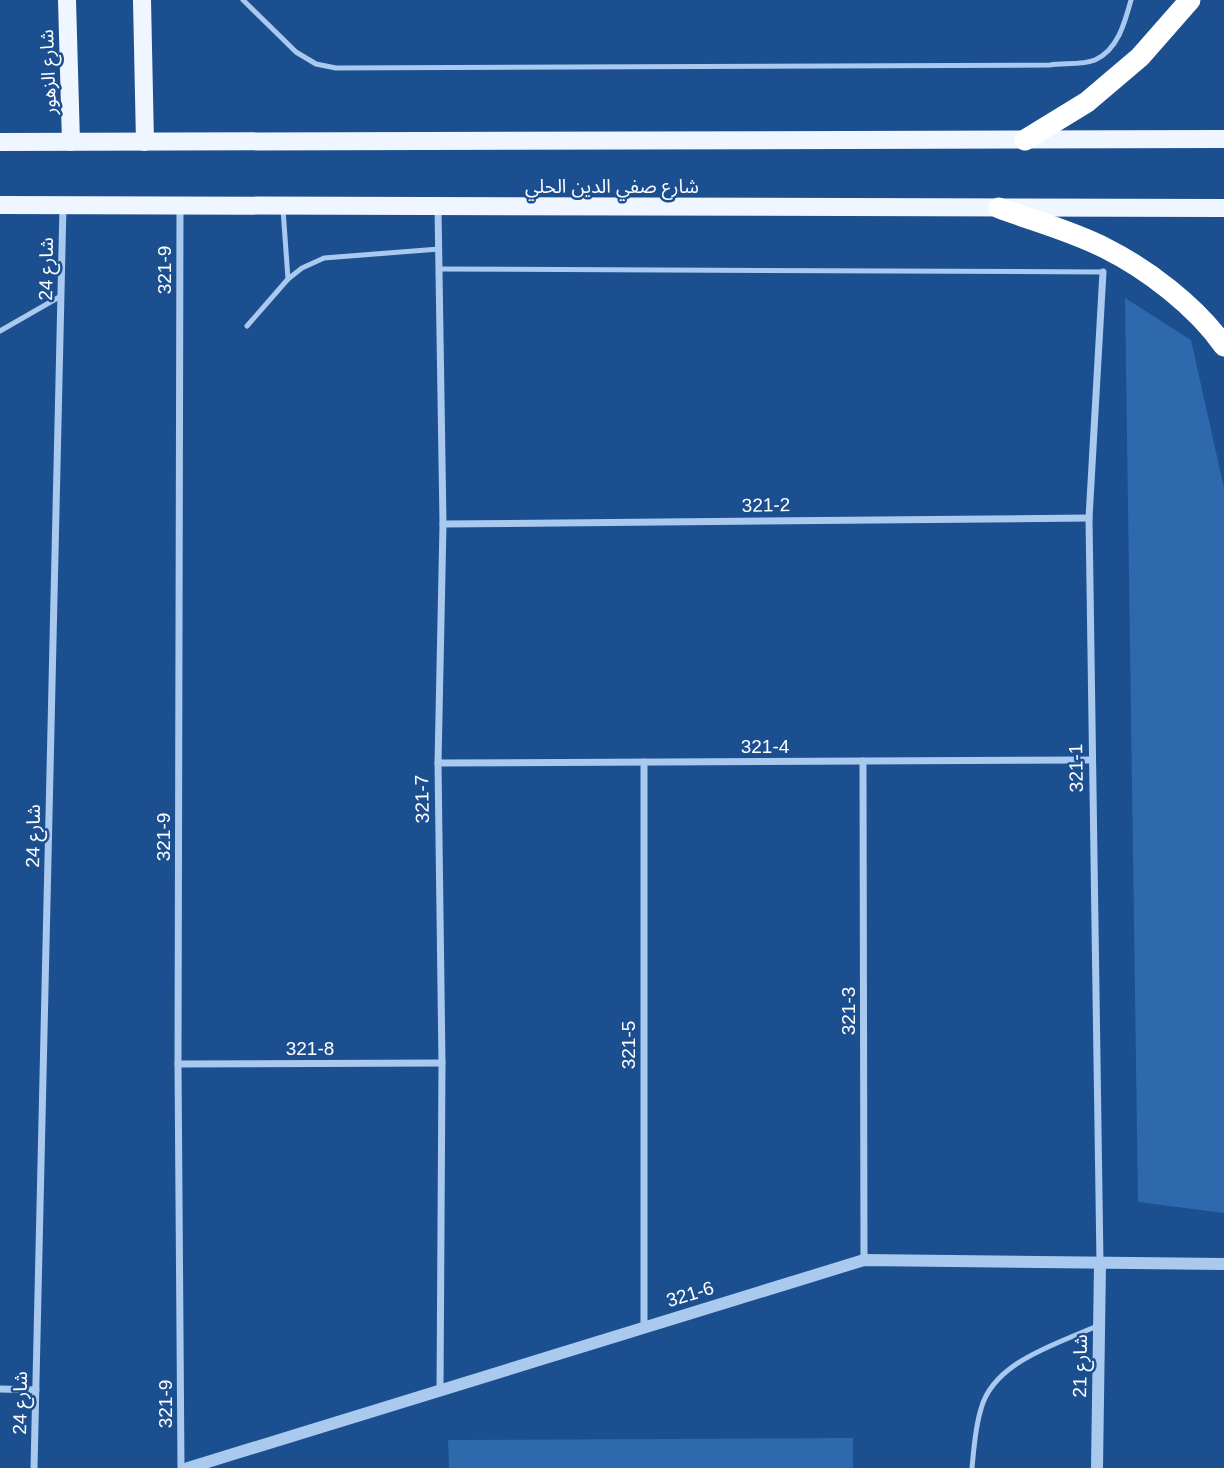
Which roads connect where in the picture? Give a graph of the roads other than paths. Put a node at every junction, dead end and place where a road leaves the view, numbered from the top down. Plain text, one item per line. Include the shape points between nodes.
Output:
1 (67, 0) edge
2 (142, 0) edge
3 (243, 0) edge
4 (1131, 0) edge
5 (1190, 0) edge
6 (1025, 139) junction
7 (1224, 139) edge
8 (0, 142) edge
9 (71, 142) junction
10 (145, 142) junction
11 (0, 205) edge
12 (63, 205) junction
13 (180, 205) junction
14 (282, 206) junction
15 (438, 206) junction
16 (999, 208) junction
17 (1224, 208) edge
18 (439, 249) junction
19 (439, 269) junction
20 (1103, 272) joint
21 (288, 279) junction
22 (61, 296) junction
23 (247, 326) dead end
24 (0, 331) edge
25 (1224, 346) edge
26 (1089, 518) junction
27 (443, 524) junction
28 (1092, 760) junction
29 (863, 761) junction
30 (644, 762) junction
31 (438, 763) junction
32 (442, 1063) junction
33 (178, 1064) junction
34 (864, 1260) junction
35 (1100, 1264) junction
36 (1222, 1266) edge
37 (1099, 1325) junction
38 (644, 1328) junction
39 (0, 1389) edge
40 (36, 1390) junction
41 (440, 1391) junction
42 (34, 1468) edge
43 (181, 1468) edge
44 (188, 1468) edge
45 (972, 1468) edge
46 (1097, 1468) edge

1 - 9 main road, شارع الزهور
2 - 10 main road
3 - 4 lane via 296,52 316,64 336,68 1050,65 1094,60 1111,48
5 - 6 highway via 1140,57 1087,102
6 - 7 main road
6 - 10 main road
8 - 9 main road
9 - 10 main road
11 - 12 main road, شارع صفي الدين الحلي
12 - 13 main road, شارع صفي الدين الحلي
12 - 22 street, شارع 24
13 - 14 main road, شارع صفي الدين الحلي
13 - 33 street, 321-9
14 - 15 main road, شارع صفي الدين الحلي
14 - 21 lane
15 - 16 main road, شارع صفي الدين الحلي
15 - 18 street, 321-7
16 - 17 main road, شارع صفي الدين الحلي
16 - 25 highway via 1104,247 1164,285
18 - 19 street, 321-7
18 - 21 lane via 324,258
19 - 20 lane
19 - 27 street, 321-7
20 - 26 street, 321-1
21 - 23 lane
22 - 24 lane
22 - 40 street, شارع 24
26 - 27 street, 321-2
26 - 28 street, 321-1
27 - 31 street, 321-7
28 - 29 street, 321-4
28 - 35 street, 321-1
29 - 30 street, 321-4
29 - 34 street, 321-3
30 - 31 street, 321-4
30 - 38 street, 321-5
31 - 32 street, 321-7
32 - 33 street, 321-8
32 - 41 street, 321-7
33 - 43 street, 321-9
34 - 35 street, 321-6
34 - 38 street, 321-6
35 - 36 street, 321-6
35 - 37 street, شارع 21
37 - 45 lane via 1010,1366 981,1406
37 - 46 street, شارع 21
38 - 41 street, 321-6
39 - 40 street
40 - 42 street, شارع 24
41 - 44 street, 321-6

